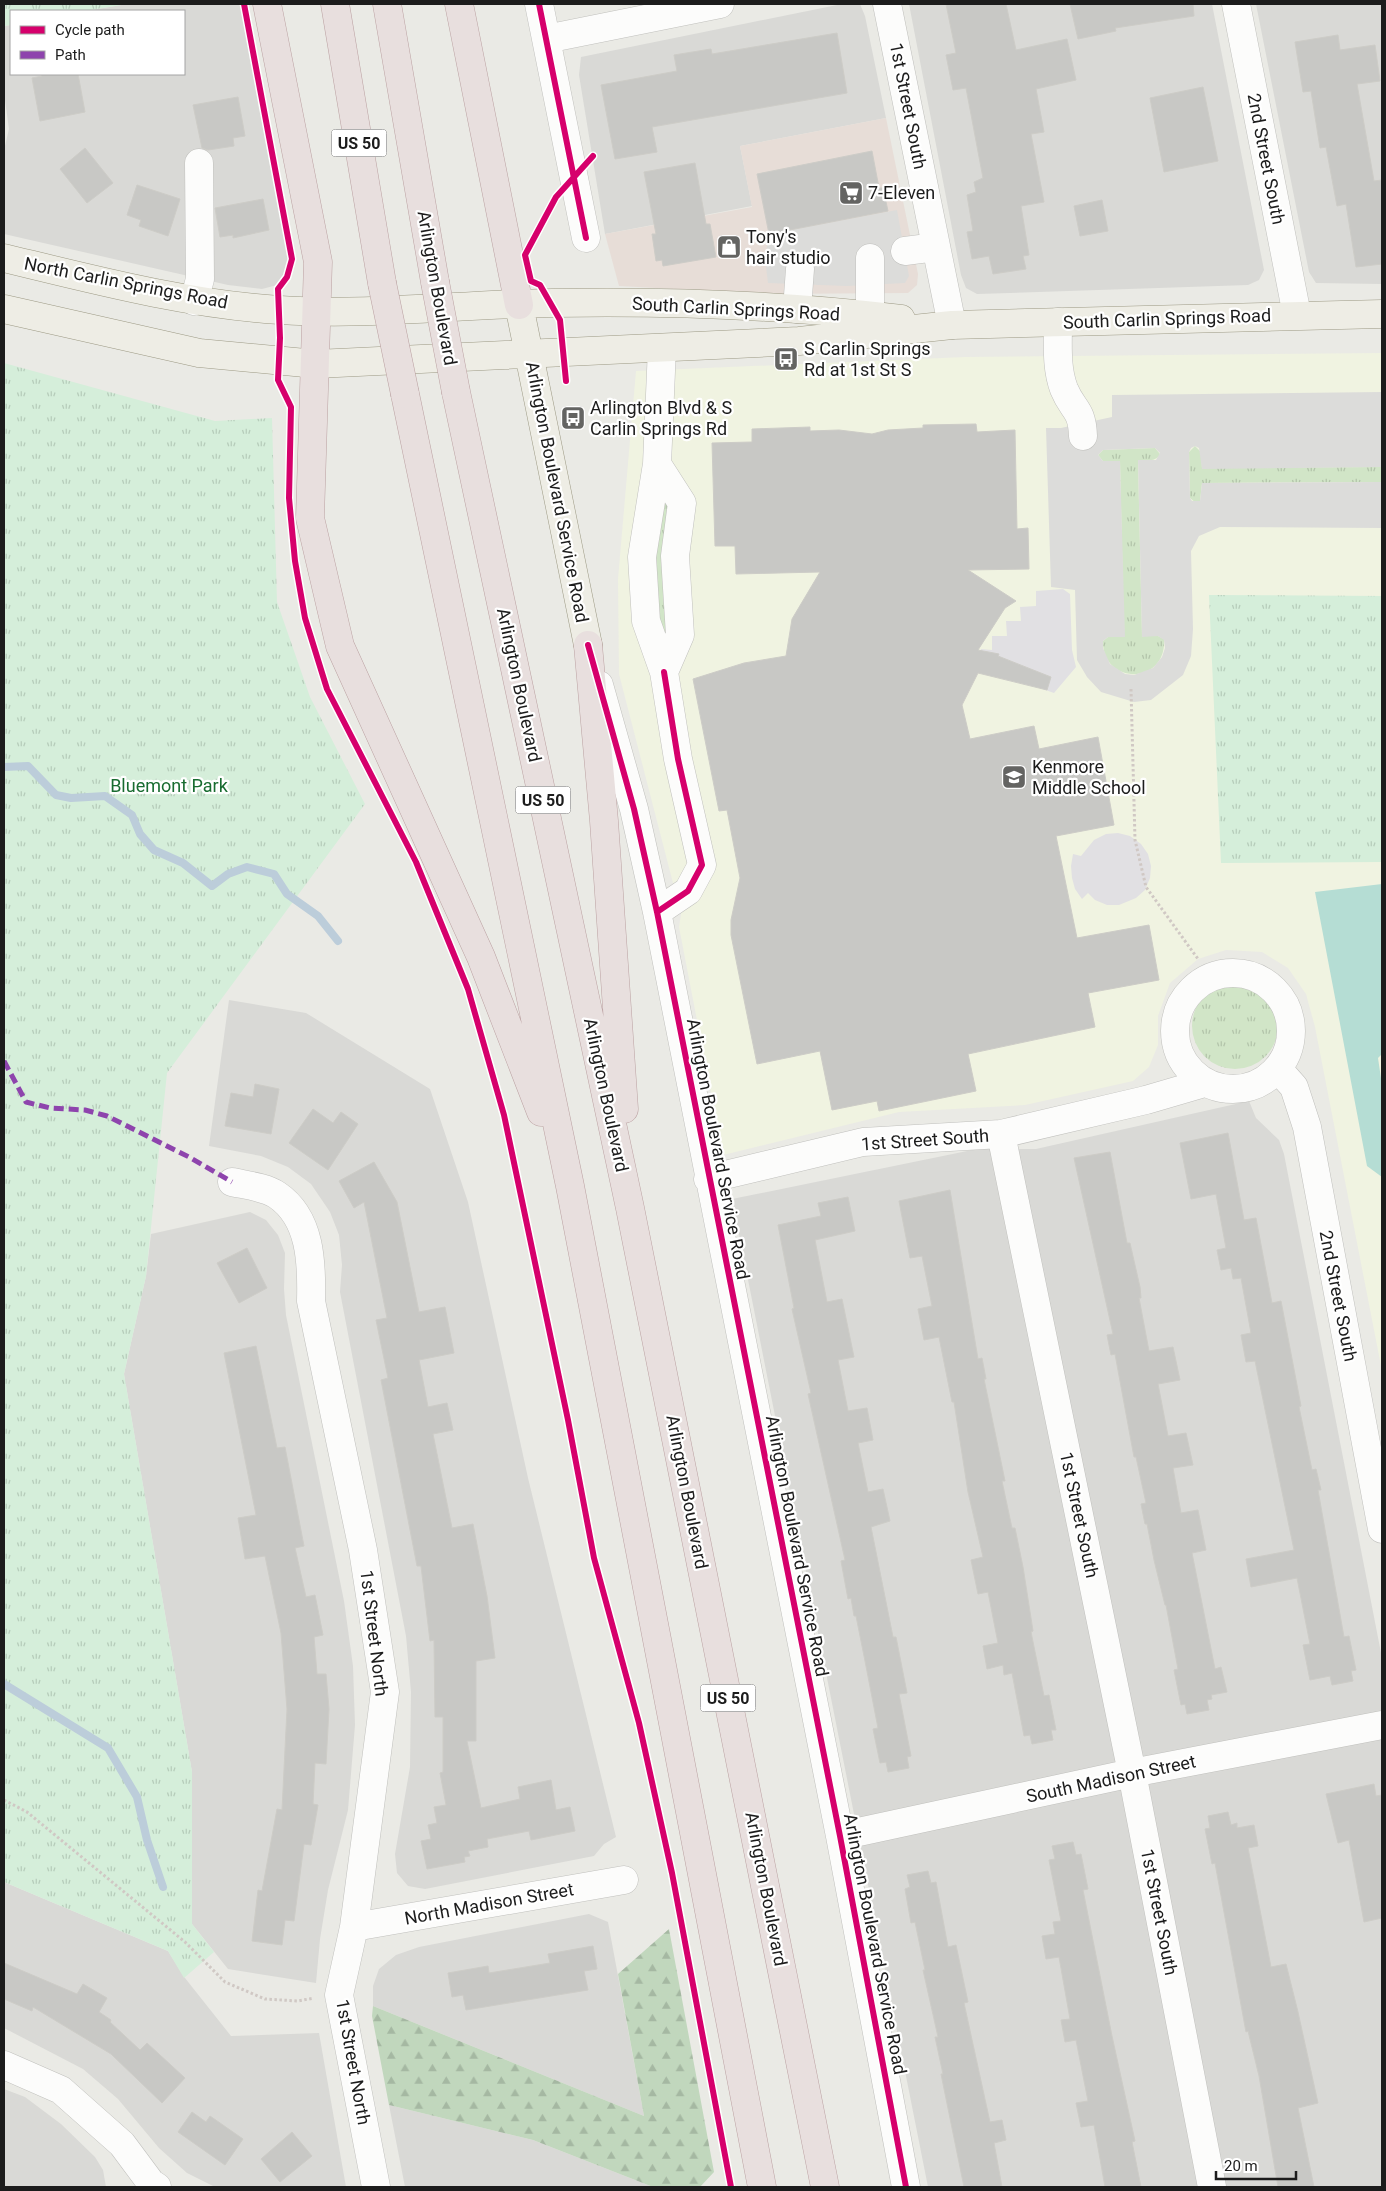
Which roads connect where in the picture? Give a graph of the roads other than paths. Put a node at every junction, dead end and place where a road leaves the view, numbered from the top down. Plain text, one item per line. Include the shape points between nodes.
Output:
1 (267, 4) edge
2 (335, 4) edge
3 (387, 4) edge
4 (459, 4) edge
5 (539, 4) edge
6 (720, 4) edge
7 (887, 4) edge
8 (1236, 4) edge
9 (546, 39) junction
10 (199, 162) dead end
11 (586, 238) dead end
12 (936, 248) junction
13 (905, 251) dead end
14 (4, 258) edge
15 (870, 258) dead end
16 (800, 269) dead end
17 (194, 301) junction
18 (518, 305) junction
19 (723, 306) junction
20 (4, 309) edge
21 (796, 309) junction
22 (318, 312) junction
23 (1382, 314) edge
24 (870, 315) junction
25 (1297, 315) junction
26 (1058, 322) junction
27 (952, 325) junction
28 (662, 348) junction
29 (528, 354) junction
30 (316, 364) junction
31 (1083, 436) dead end
32 (588, 645) junction
33 (656, 912) junction
34 (1278, 1069) junction
35 (1204, 1083) junction
36 (1001, 1134) junction
37 (708, 1179) junction
38 (232, 1182) dead end
39 (570, 1186) junction
40 (630, 1208) junction
41 (1382, 1530) edge
42 (1382, 1725) edge
43 (1132, 1773) junction
44 (840, 1836) junction
45 (624, 1880) dead end
46 (354, 1927) junction
47 (4, 2064) edge
48 (152, 2186) edge
49 (376, 2187) edge
50 (762, 2187) edge
51 (824, 2187) edge
52 (906, 2187) edge
53 (1212, 2187) edge

1 - 22 highway via 318,262
2 - 39 highway, US 50, bridge via 382,283
3 - 40 highway, Arlington Boulevard / US 50, bridge via 456,392
4 - 18 highway
5 - 9 street
6 - 9 street
7 - 12 street, 1st Street South
8 - 25 street, 2nd Street South
9 - 11 street
10 - 17 street via 200,279
12 - 13 street
12 - 27 street, 1st Street South
14 - 17 main road, North Carlin Springs Road
15 - 24 street
16 - 21 street
17 - 22 main road, North Carlin Springs Road
18 - 19 main road, South Carlin Springs Road
18 - 22 main road, North Carlin Springs Road
18 - 29 main road, Arlington Boulevard Service Road
19 - 21 main road, South Carlin Springs Road
19 - 28 main road
20 - 30 main road via 199,353
21 - 24 main road, South Carlin Springs Road
22 - 30 highway
23 - 25 main road, South Carlin Springs Road
24 - 27 main road, South Carlin Springs Road
25 - 26 main road, South Carlin Springs Road
26 - 27 main road, South Carlin Springs Road
26 - 31 street via 1058,363 1065,390 1082,418
27 - 28 main road, South Carlin Springs Road via 799,341
28 - 29 main road, South Carlin Springs Road
28 - 33 street via 657,464 682,503 675,556 680,635 664,672 678,759 702,865 688,891
29 - 30 main road
29 - 32 main road, Arlington Boulevard Service Road
30 - 39 highway via 310,518 340,646 481,957
32 - 33 street, Arlington Boulevard Service Road via 634,810
32 - 40 highway via 604,821
33 - 37 street, Arlington Boulevard Service Road
34 - 35 street via 1255,1086 1235,1090 1223,1090
34 - 35 street via 1285,1060 1292,1028 1285,1003 1262,980 1229,972 1209,978 1192,989 1180,1006 1175,1028 1177,1048 1188,1068
34 - 41 street, 2nd Street South via 1294,1087 1307,1128
35 - 36 street
36 - 37 street, 1st Street South via 863,1142
36 - 43 street, 1st Street South
37 - 44 street, Arlington Boulevard Service Road
38 - 46 street, 1st Street North via 276,1194 298,1214 312,1260 311,1301 363,1550 385,1692
39 - 50 highway, US 50
40 - 51 highway, Arlington Boulevard / US 50
42 - 43 street, South Madison Street
43 - 44 street, South Madison Street
43 - 53 street, 1st Street South
44 - 52 street, Arlington Boulevard Service Road
45 - 46 street, North Madison Street
46 - 49 street, 1st Street North via 339,1995
47 - 48 street via 60,2090 122,2144

